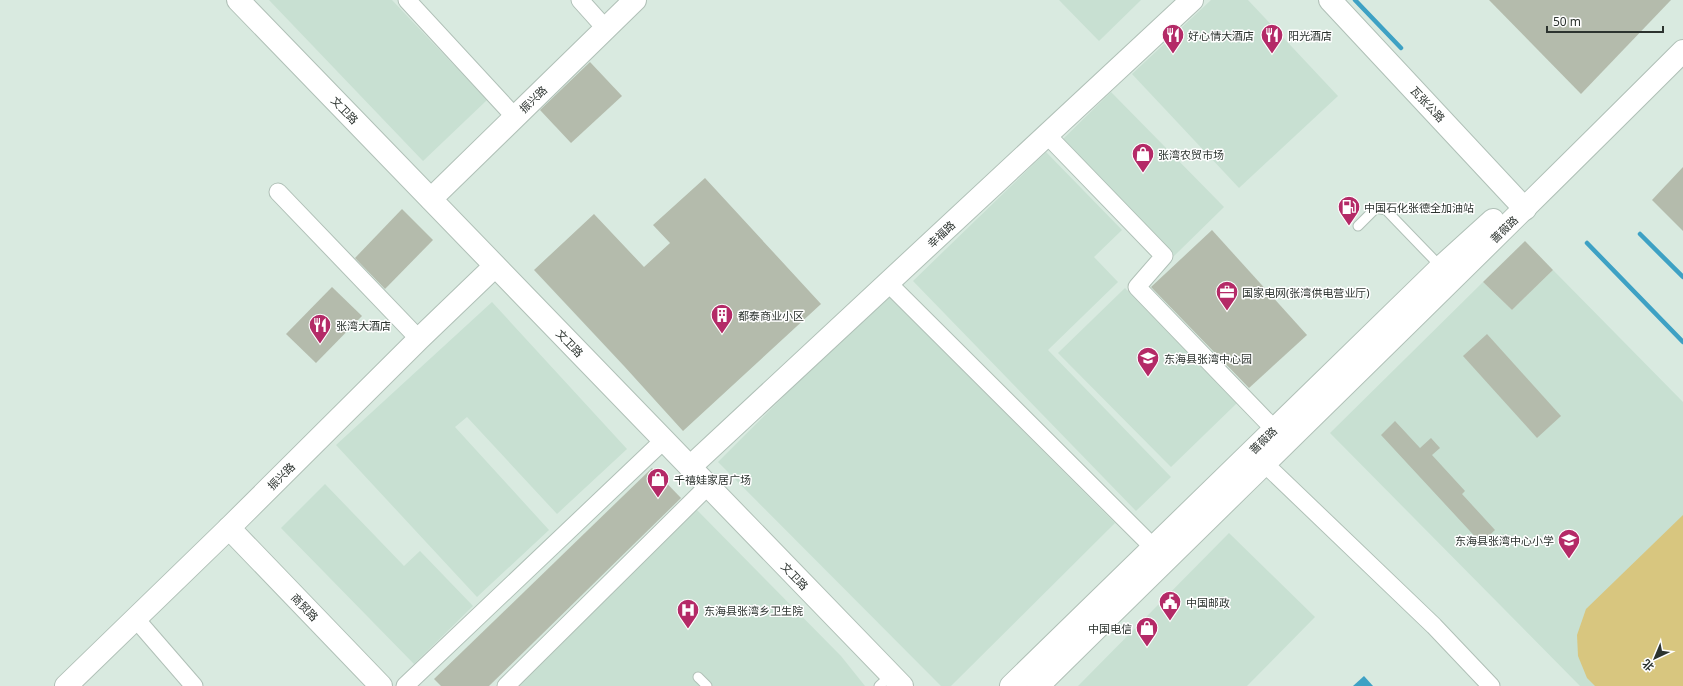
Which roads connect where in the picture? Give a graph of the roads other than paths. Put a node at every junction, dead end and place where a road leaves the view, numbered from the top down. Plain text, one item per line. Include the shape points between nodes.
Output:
1 (238, 0) edge
2 (407, 0) edge
3 (580, 0) edge
4 (635, 0) edge
5 (1192, 0) edge
6 (1330, 0) edge
7 (606, 28) junction
8 (1683, 51) edge
9 (515, 117) junction
10 (1047, 135) junction
11 (278, 192) dead end
12 (431, 199) junction
13 (1525, 209) junction
14 (1358, 226) dead end
15 (495, 266) junction
16 (1441, 267) junction
17 (888, 283) junction
18 (419, 339) junction
19 (1274, 429) junction
20 (664, 440) junction
21 (1264, 463) junction
22 (690, 467) junction
23 (708, 486) junction
24 (229, 528) junction
25 (1153, 547) junction
26 (135, 618) junction
27 (698, 677) dead end
28 (890, 682) edge
29 (66, 686) edge
30 (194, 686) edge
31 (381, 686) edge
32 (405, 686) edge
33 (506, 686) edge
34 (707, 686) edge
35 (1011, 686) edge
36 (1038, 686) edge
37 (1491, 686) edge

1 - 12 street, 文卫路
2 - 9 street
3 - 7 street
4 - 7 street, 振兴路
5 - 10 street, 幸福路
6 - 13 street, 瓦张公路
7 - 9 street, 振兴路
8 - 13 street, 蔷薇路
9 - 12 street, 振兴路
10 - 17 street, 幸福路
10 - 19 street via 1164,256 1137,287
11 - 18 street
12 - 15 street, 文卫路
13 - 16 street, 蔷薇路 via 1494,220
13 - 21 street, 蔷薇路
14 - 16 lane via 1376,208 1386,210
15 - 18 street, 振兴路
15 - 20 street, 文卫路
16 - 19 street, 蔷薇路
17 - 22 street, 幸福路
17 - 25 street
18 - 24 street, 振兴路
19 - 25 street, 蔷薇路
20 - 22 street, 文卫路
20 - 32 street
21 - 36 street, 蔷薇路
21 - 37 street via 1434,626
22 - 23 street, 文卫路
23 - 28 street, 文卫路
23 - 33 street
24 - 26 street, 振兴路
24 - 31 street, 商贸路
25 - 35 street, 蔷薇路
26 - 29 street, 振兴路
26 - 30 street
27 - 34 lane

